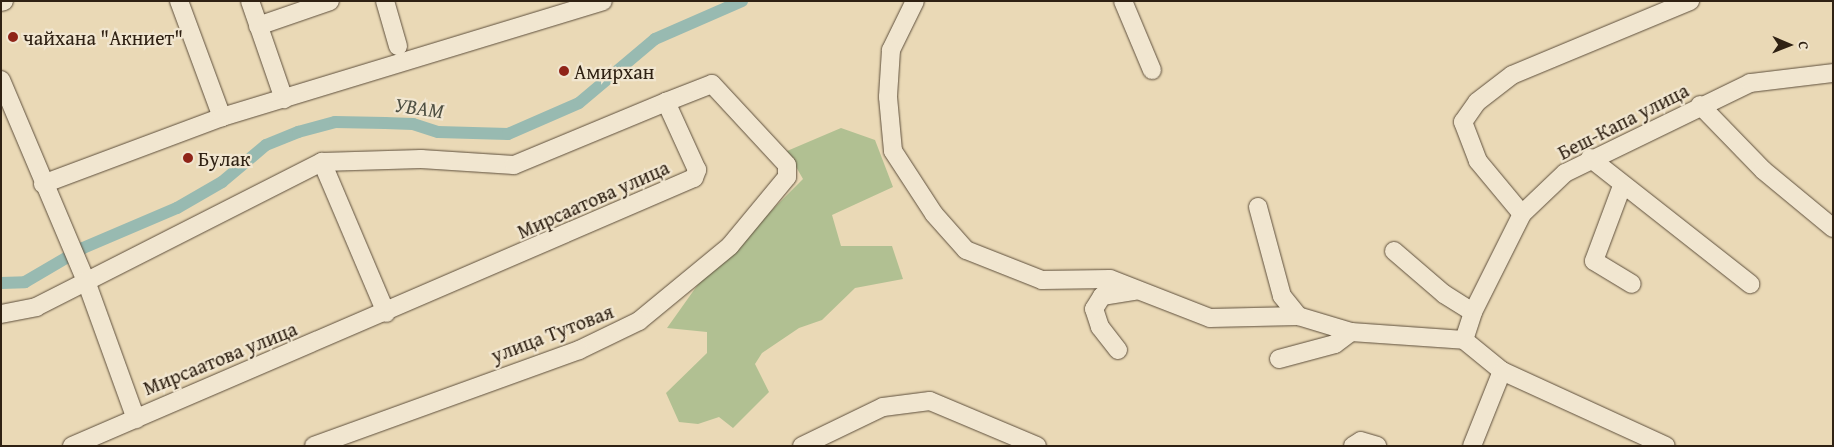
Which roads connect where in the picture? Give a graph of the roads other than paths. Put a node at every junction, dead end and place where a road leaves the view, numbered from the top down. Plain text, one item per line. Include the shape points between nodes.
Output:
1 (179, 1) edge
2 (250, 1) edge
3 (330, 1) edge
4 (385, 1) edge
5 (603, 1) edge
6 (916, 1) edge
7 (1123, 1) edge
8 (1690, 1) edge
9 (258, 26) junction
10 (398, 46) dead end
11 (1152, 70) dead end
12 (1833, 73) edge
13 (1, 80) edge
14 (284, 99) junction
15 (666, 102) junction
16 (1700, 105) junction
17 (222, 117) junction
18 (1590, 158) junction
19 (322, 162) junction
20 (43, 184) junction
21 (1622, 186) junction
22 (1258, 207) dead end
23 (1522, 214) junction
24 (1833, 228) edge
25 (1394, 251) dead end
26 (84, 276) junction
27 (1632, 284) dead end
28 (1750, 284) dead end
29 (1148, 291) junction
30 (1473, 312) junction
31 (1, 314) edge
32 (386, 314) junction
33 (1298, 316) junction
34 (1351, 332) junction
35 (1464, 340) junction
36 (1118, 350) dead end
37 (1279, 359) dead end
38 (1502, 371) junction
39 (136, 419) junction
40 (72, 446) edge
41 (314, 446) edge
42 (802, 446) edge
43 (1037, 446) edge
44 (1353, 446) edge
45 (1377, 446) edge
46 (1472, 446) edge
47 (1666, 446) edge

1 - 17 street
2 - 9 street
3 - 9 street
4 - 10 street
5 - 14 street
6 - 29 street via 891,50 888,97 893,151 934,214 966,250 997,264 1042,280 1110,279
7 - 11 street
8 - 23 street via 1512,75 1477,102 1463,122 1478,161
9 - 14 street
12 - 16 street, Беш-Капа улица via 1750,83
13 - 20 street
14 - 17 street
15 - 19 street via 514,165 421,159
15 - 32 street, Мирсаатова улица via 697,170 694,178
15 - 41 street, улица Тутовая via 712,84 783,160 786,177 730,246 639,322 579,350
16 - 18 street, Беш-Капа улица
16 - 24 street via 1763,170
17 - 20 street
18 - 21 street
18 - 23 street, Беш-Капа улица via 1565,172
19 - 26 street
19 - 32 street
20 - 26 street
21 - 27 street via 1594,261
21 - 28 street
22 - 33 street via 1282,296
23 - 30 street, Беш-Капа улица
25 - 30 street via 1444,294
26 - 31 street via 36,307
26 - 39 street
29 - 33 street via 1210,318
29 - 36 street via 1120,290 1102,296 1094,309 1100,327
30 - 35 street, Беш-Капа улица
32 - 39 street, Мирсаатова улица
33 - 34 street
34 - 35 street
34 - 37 street via 1335,344
35 - 38 street
38 - 46 street
38 - 47 street
39 - 40 street, Мирсаатова улица
42 - 43 street via 883,407 930,401
44 - 45 street via 1361,442

